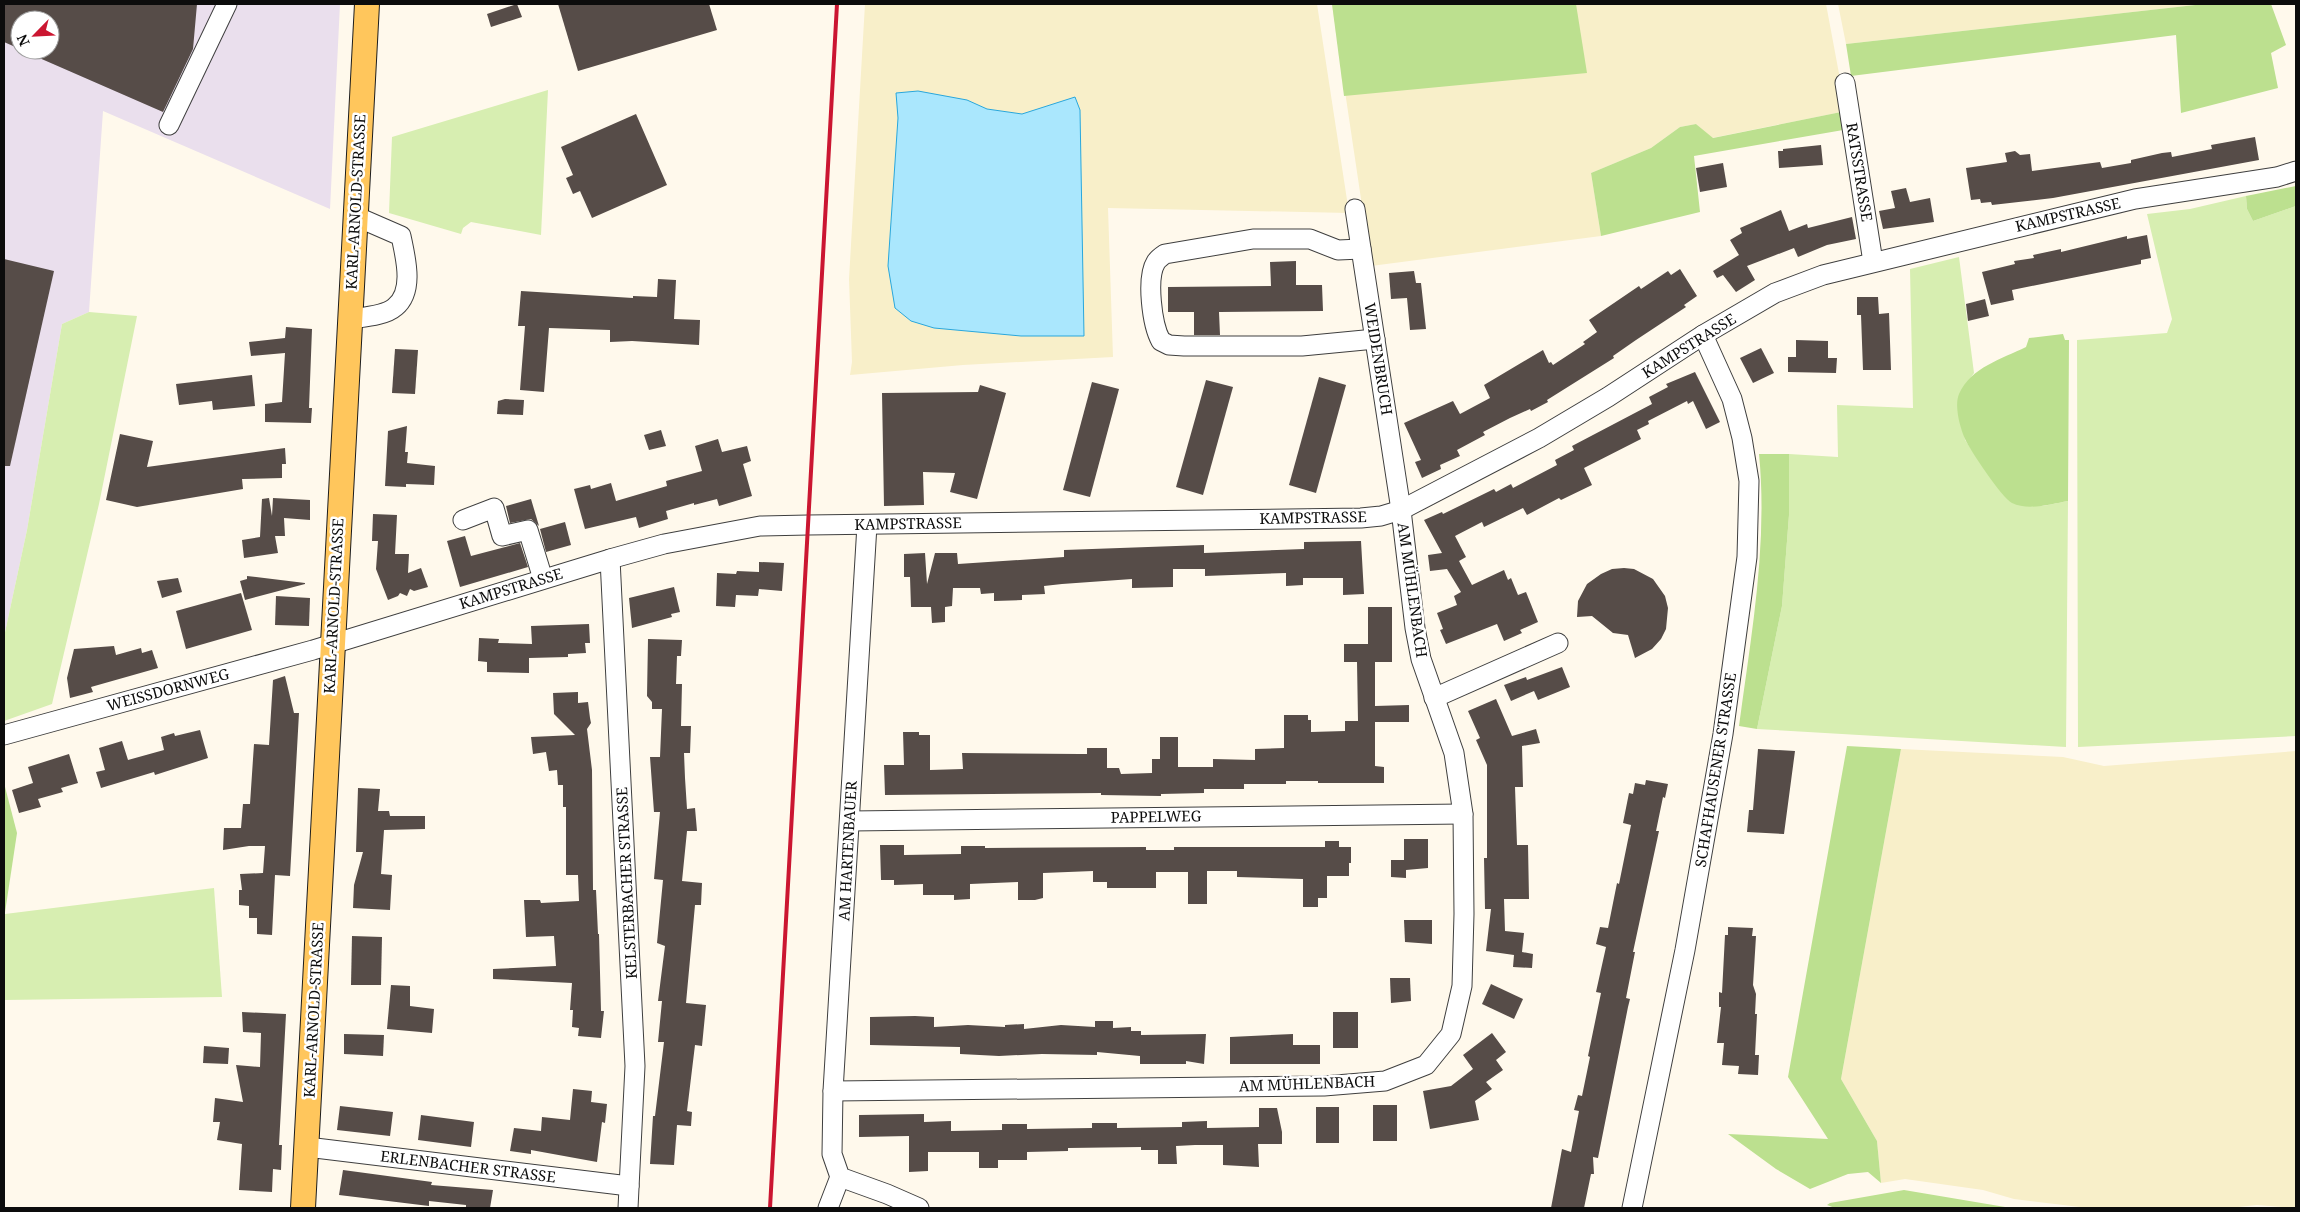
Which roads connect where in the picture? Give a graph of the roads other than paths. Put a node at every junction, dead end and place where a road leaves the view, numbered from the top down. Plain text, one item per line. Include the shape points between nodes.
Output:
1 (227, 4) edge
2 (367, 4) edge
3 (1845, 83) dead end
4 (169, 125) dead end
5 (2296, 171) edge
6 (1355, 209) dead end
7 (355, 216) junction
8 (1361, 249) junction
9 (1873, 262) junction
10 (350, 319) junction
11 (1703, 335) junction
12 (1375, 339) junction
13 (1401, 510) junction
14 (463, 520) dead end
15 (867, 525) junction
16 (610, 558) junction
17 (543, 579) junction
18 (1558, 643) dead end
19 (332, 644) junction
20 (1434, 698) junction
21 (4, 735) edge
22 (1463, 814) junction
23 (850, 821) junction
24 (833, 1091) junction
25 (307, 1147) junction
26 (840, 1177) junction
27 (629, 1186) junction
28 (303, 1208) edge
29 (628, 1208) edge
30 (828, 1208) edge
31 (919, 1208) edge
32 (1632, 1208) edge

1 - 4 street
2 - 7 main road, KARL-ARNOLD-STRASSE
3 - 9 street, RATSSTRASSE
5 - 9 street, KAMPSTRASSE via 2277,177 2134,199
6 - 8 street, WEIDENBRUCH
7 - 10 main road, KARL-ARNOLD-STRASSE
7 - 10 street via 400,236 407,262 406,284 404,294 395,307 380,314
8 - 12 street, WEIDENBRUCH
8 - 12 street via 1338,250 1310,239 1254,239 1165,254 1153,269 1153,321 1160,341 1169,345 1302,346
9 - 11 street, KAMPSTRASSE via 1823,275 1775,293
10 - 19 main road, KARL-ARNOLD-STRASSE
11 - 13 street, KAMPSTRASSE via 1539,438
11 - 32 street, SCHAFHAUSENER STRASSE via 1732,399 1742,438 1749,482 1747,556 1723,734 1685,950
12 - 13 street, WEIDENBRUCH
13 - 15 street, KAMPSTRASSE via 1361,518
13 - 20 street, AM MÜHLENBACH via 1415,628
14 - 17 street via 494,508 502,536 528,530
15 - 16 street, KAMPSTRASSE via 760,526
15 - 23 street, AM HARTENBAUER
16 - 17 street, KAMPSTRASSE
16 - 27 street, KELSTERBACHER STRASSE via 636,1066
17 - 19 street, KAMPSTRASSE
18 - 20 street
19 - 21 street, WEISSDORNWEG
19 - 25 main road, KARL-ARNOLD-STRASSE
20 - 22 street, AM MÜHLENBACH via 1454,753
22 - 23 street, PAPPELWEG
22 - 24 street, AM MÜHLENBACH via 1462,986 1451,1034 1426,1066 1385,1081 1324,1086
23 - 24 street, AM HARTENBAUER
24 - 26 street, AM HARTENBAUER via 832,1154
25 - 27 street, ERLENBACHER STRASSE
25 - 28 main road, KARL-ARNOLD-STRASSE
26 - 30 street
26 - 31 street
27 - 29 street, KELSTERBACHER STRASSE

